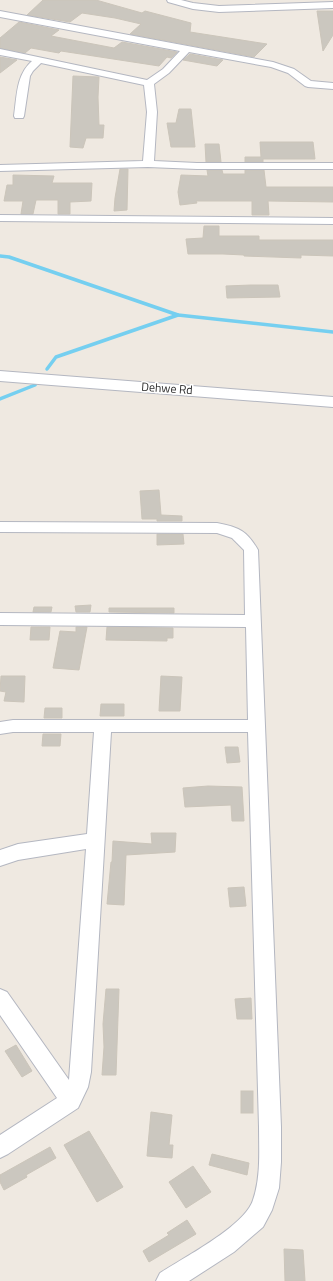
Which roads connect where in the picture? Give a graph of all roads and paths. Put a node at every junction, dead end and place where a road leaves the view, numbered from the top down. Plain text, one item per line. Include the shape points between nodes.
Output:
1 (171, 0) edge
2 (333, 6) edge
3 (0, 14) edge
4 (188, 48) junction
5 (0, 52) edge
6 (39, 60) junction
7 (149, 83) junction
8 (333, 86) edge
9 (19, 116) dead end
10 (148, 164) junction
11 (333, 166) edge
12 (0, 168) edge
13 (0, 218) edge
14 (333, 221) edge
15 (0, 376) edge
16 (333, 402) edge
17 (0, 527) edge
18 (0, 619) edge
19 (253, 621) junction
20 (103, 726) junction
21 (256, 726) junction
22 (0, 728) edge
23 (95, 840) junction
24 (0, 858) edge
25 (0, 998) edge
26 (71, 1102) junction
27 (0, 1147) edge
28 (168, 1281) edge

1 - 2 street via 219,9
3 - 4 street
4 - 7 street via 166,71
4 - 8 street via 273,65 291,71 308,84
5 - 6 street
6 - 7 street
6 - 9 street via 25,76
7 - 10 street via 152,112
10 - 11 street
10 - 12 street
13 - 14 street
15 - 16 street, Dehwe Rd
17 - 19 street via 217,528 233,531 245,539 251,550
18 - 19 street
19 - 21 street
20 - 21 street
20 - 22 street
20 - 23 street
21 - 28 street via 270,1178 265,1199 256,1218 233,1238
23 - 24 street via 18,852
23 - 26 street via 81,1072
25 - 26 street
26 - 27 street

